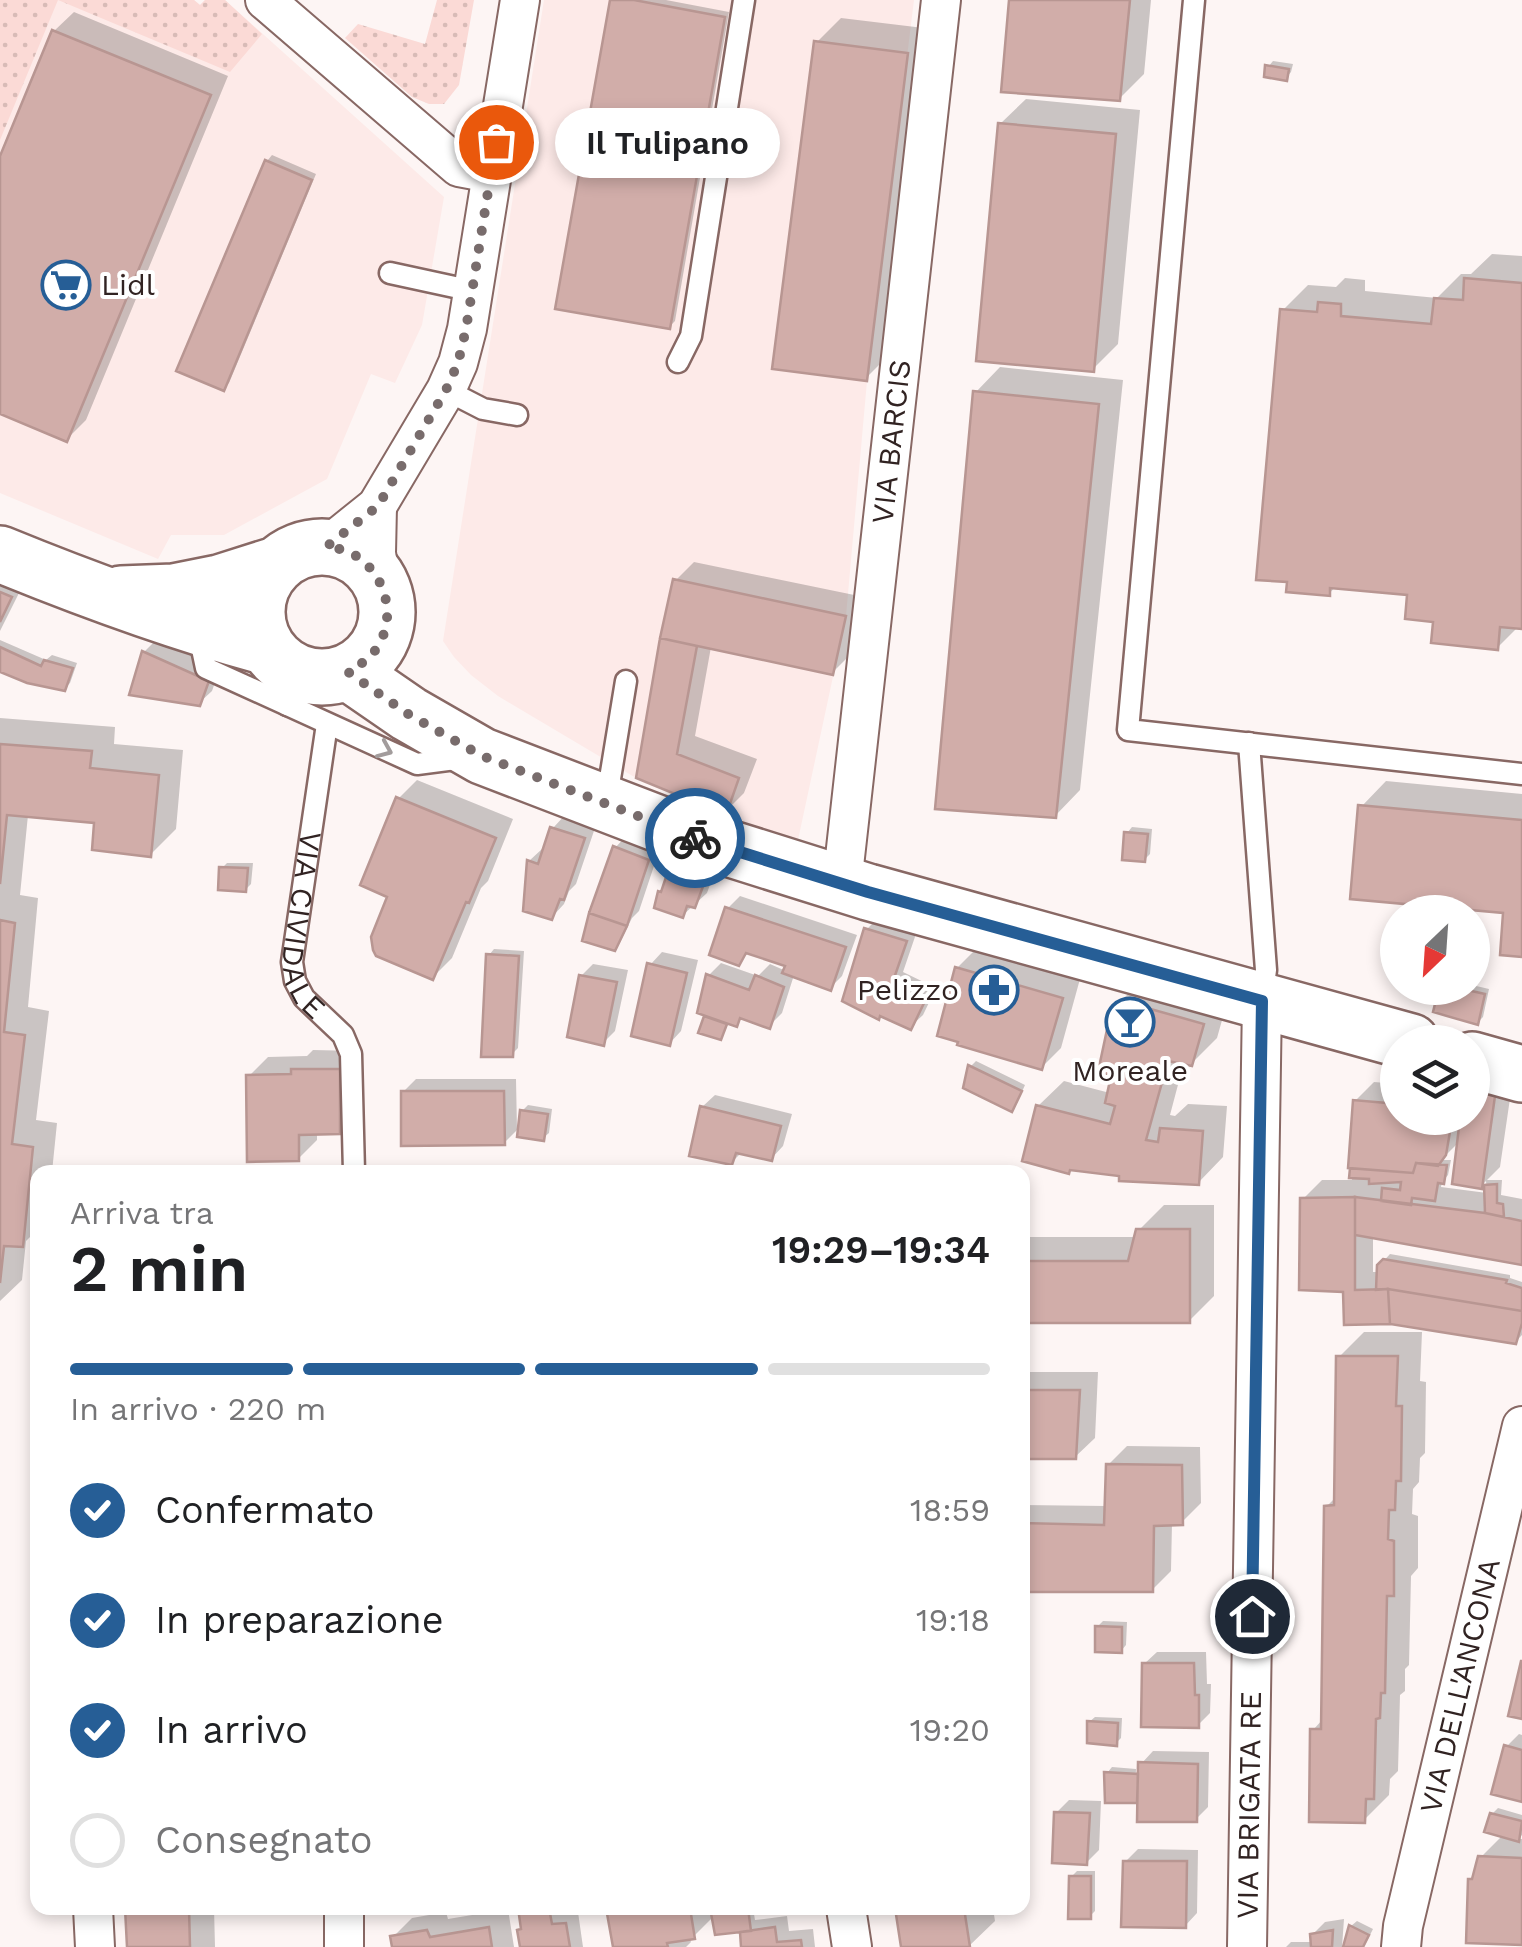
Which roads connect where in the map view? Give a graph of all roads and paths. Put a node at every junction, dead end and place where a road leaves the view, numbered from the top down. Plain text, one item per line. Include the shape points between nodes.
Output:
1 (265, 0) edge
2 (520, 0) edge
3 (744, 0) edge
4 (941, 0) edge
5 (1194, 0) edge
6 (490, 173) junction
7 (390, 273) dead end
8 (472, 292) junction
9 (678, 362) dead end
10 (446, 390) junction
11 (517, 414) dead end
12 (378, 506) junction
13 (326, 547) junction
14 (0, 554) edge
15 (276, 565) junction
16 (98, 594) junction
17 (382, 605) junction
18 (348, 672) junction
19 (282, 674) junction
20 (626, 681) dead end
21 (328, 724) junction
22 (1250, 744) junction
23 (463, 745) junction
24 (1522, 774) edge
25 (605, 804) junction
26 (842, 884) junction
27 (1262, 1001) junction
28 (1380, 1033) edge
29 (1490, 1065) edge
30 (1522, 1074) edge
31 (354, 1165) edge
32 (1522, 1426) edge
33 (93, 1915) edge
34 (344, 1915) edge
35 (847, 1915) edge
36 (95, 1947) edge
37 (344, 1947) edge
38 (852, 1947) edge
39 (1247, 1947) edge
40 (1400, 1947) edge

1 - 6 street via 459,167
2 - 6 street
3 - 9 lane via 691,336
4 - 26 street, VIA BARCIS
5 - 22 lane via 1128,730
6 - 8 street
7 - 8 lane
8 - 10 street
10 - 11 lane via 483,409
10 - 12 street
12 - 13 street
12 - 17 street
13 - 15 main road via 291,554
13 - 17 main road via 366,563
14 - 16 main road
15 - 16 main road via 174,592
15 - 19 main road via 258,595 256,613
16 - 19 main road via 198,628
17 - 18 main road via 377,648
17 - 23 main road via 389,655 410,692
18 - 19 main road
18 - 23 main road
19 - 21 lane
20 - 25 lane
21 -> 23 lane via 417,764
21 - 31 lane, VIA CIVIDALE via 292,962 304,998 343,1035 351,1054
22 - 24 lane
22 - 27 lane via 1266,970
23 - 25 main road
25 - 26 main road
26 - 27 main road
27 - 28 main road
27 - 39 street, VIA BRIGATA RE
29 - 30 main road
32 - 40 street, VIA DELL'ANCONA
33 - 36 street
34 - 37 street
35 - 38 street

